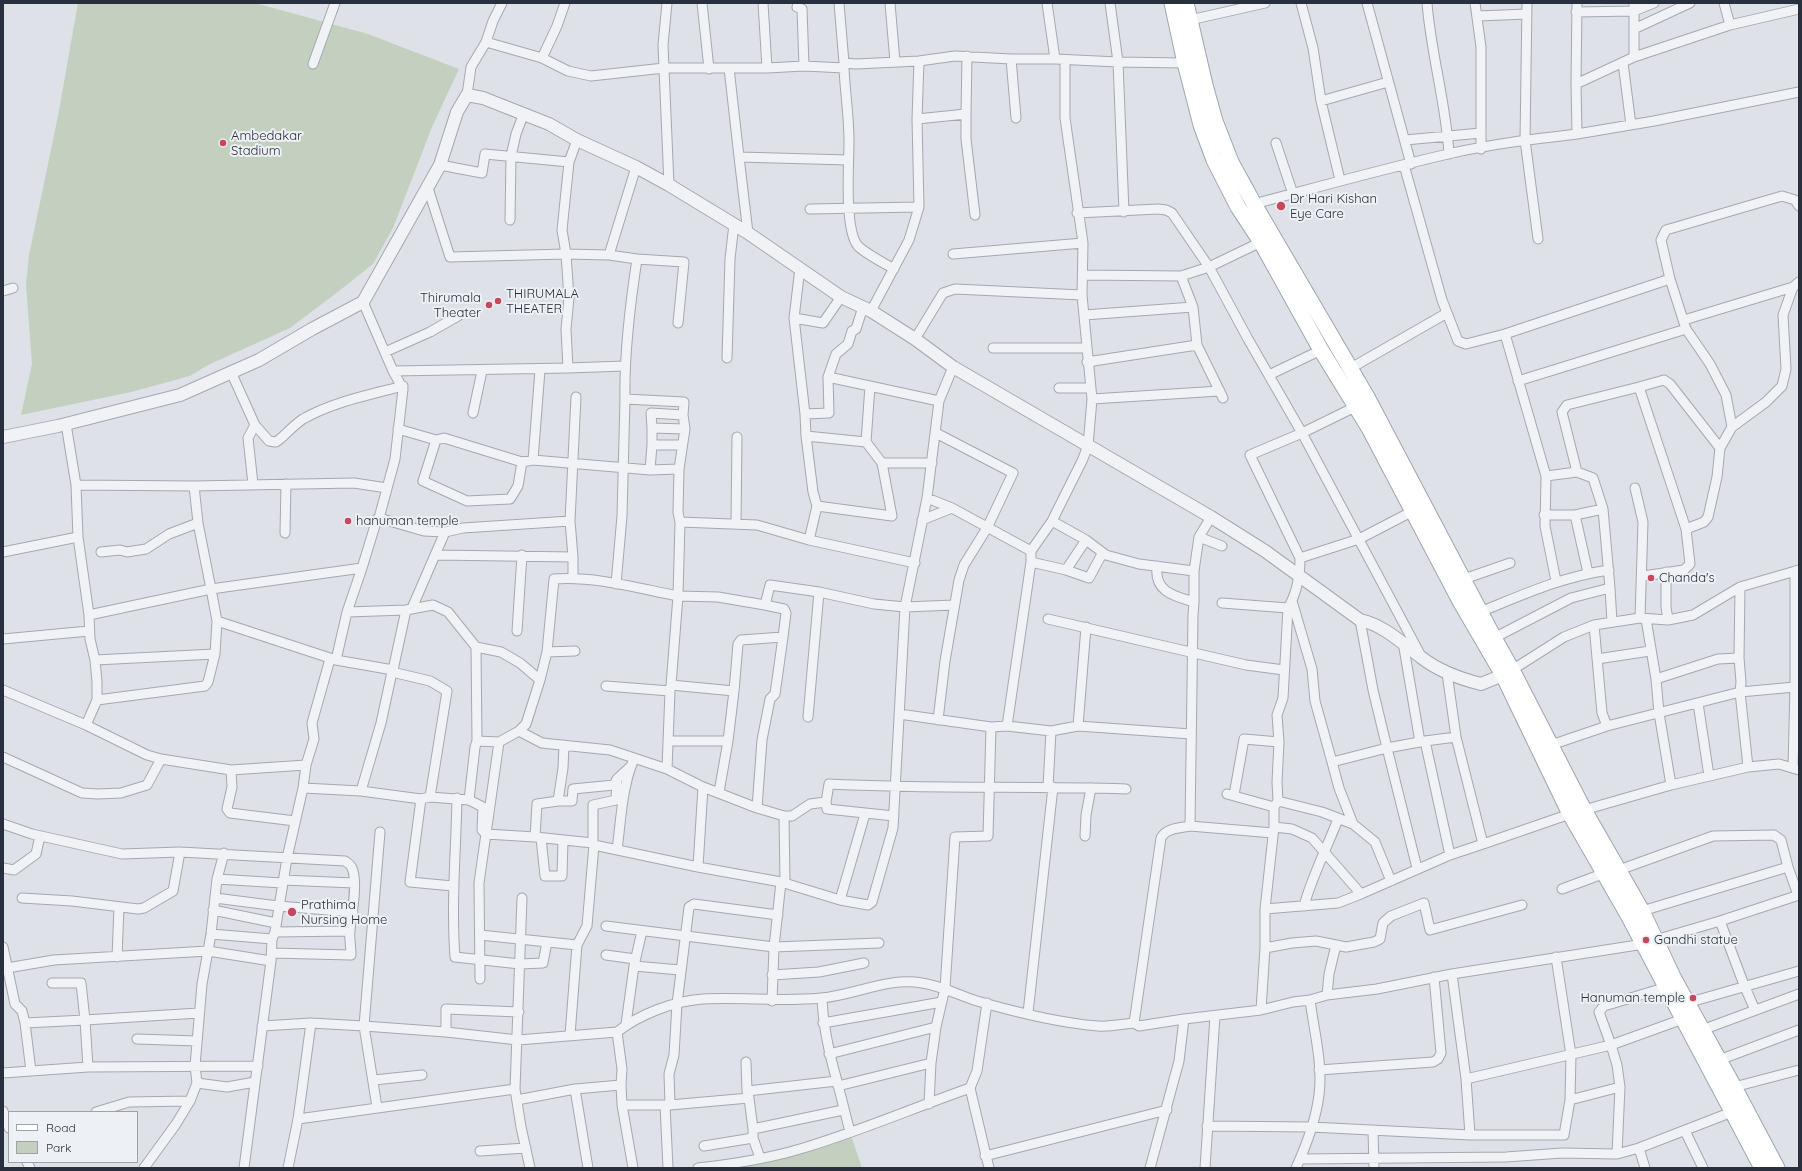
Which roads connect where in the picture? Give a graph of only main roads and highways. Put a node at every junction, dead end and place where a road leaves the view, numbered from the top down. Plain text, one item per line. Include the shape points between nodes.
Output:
1 (1172, 3) edge
2 (1186, 3) edge
3 (1508, 673) junction
4 (1577, 812) junction
5 (1649, 942) junction
6 (1713, 1058) junction
7 (1762, 1168) edge
8 (1777, 1168) edge

1 - 3 main road via 1201,125 1214,160 1238,207 1261,242 1321,350 1357,406 1461,603
2 - 3 main road via 1215,121 1231,162 1334,343 1351,368 1464,579 1494,638
3 - 4 main road
3 - 4 main road via 1551,745
4 - 5 main road via 1604,873
4 - 5 main road via 1619,870 1642,911
5 - 6 main road via 1702,1030
5 - 6 main road via 1683,1019
6 - 7 main road via 1732,1112
6 - 8 main road via 1734,1087

